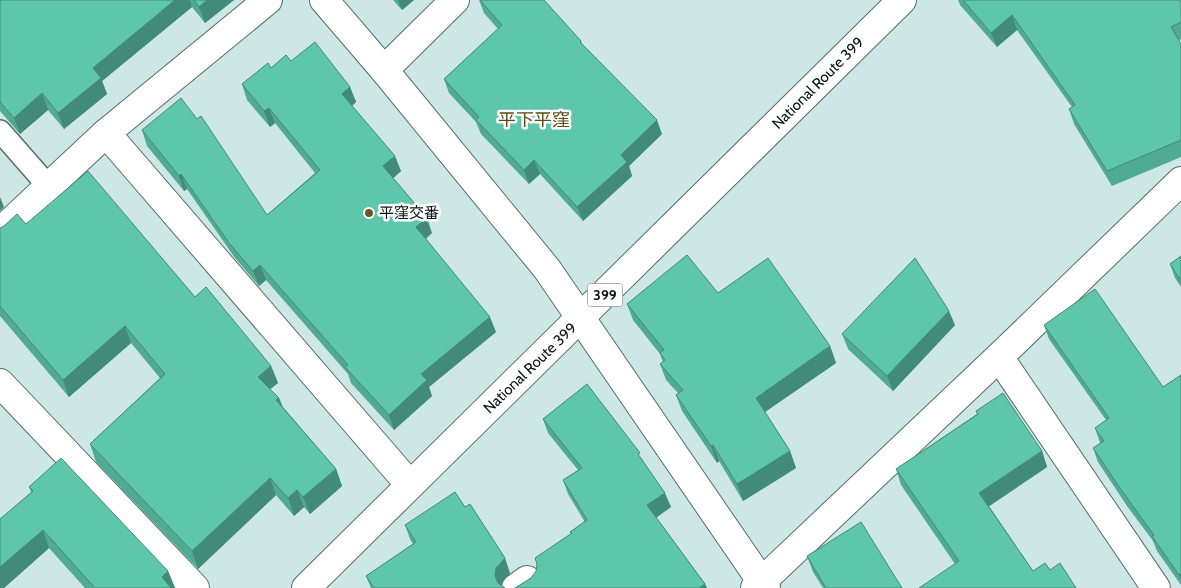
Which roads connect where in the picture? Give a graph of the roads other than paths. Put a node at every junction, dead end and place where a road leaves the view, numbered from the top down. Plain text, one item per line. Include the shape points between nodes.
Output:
1 (268, 0) edge
2 (324, 0) edge
3 (455, 0) edge
4 (902, 0) edge
5 (384, 70) junction
6 (0, 131) edge
7 (106, 133) junction
8 (1181, 181) edge
9 (49, 187) junction
10 (0, 232) edge
11 (582, 318) junction
12 (999, 357) junction
13 (0, 383) edge
14 (410, 485) junction
15 (761, 586) edge
16 (194, 588) edge
17 (306, 588) edge
18 (1156, 588) edge

1 - 7 main road
2 - 5 main road
3 - 5 main road
4 - 11 main road, National Route 399 / 399
5 - 11 main road via 547,269
6 - 9 lane
7 - 9 main road
7 - 14 main road
8 - 12 main road
9 - 10 main road
11 - 14 main road, National Route 399 / 399
11 - 15 main road
12 - 15 main road
12 - 18 main road
13 - 16 main road
14 - 17 main road, National Route 399 / 399

